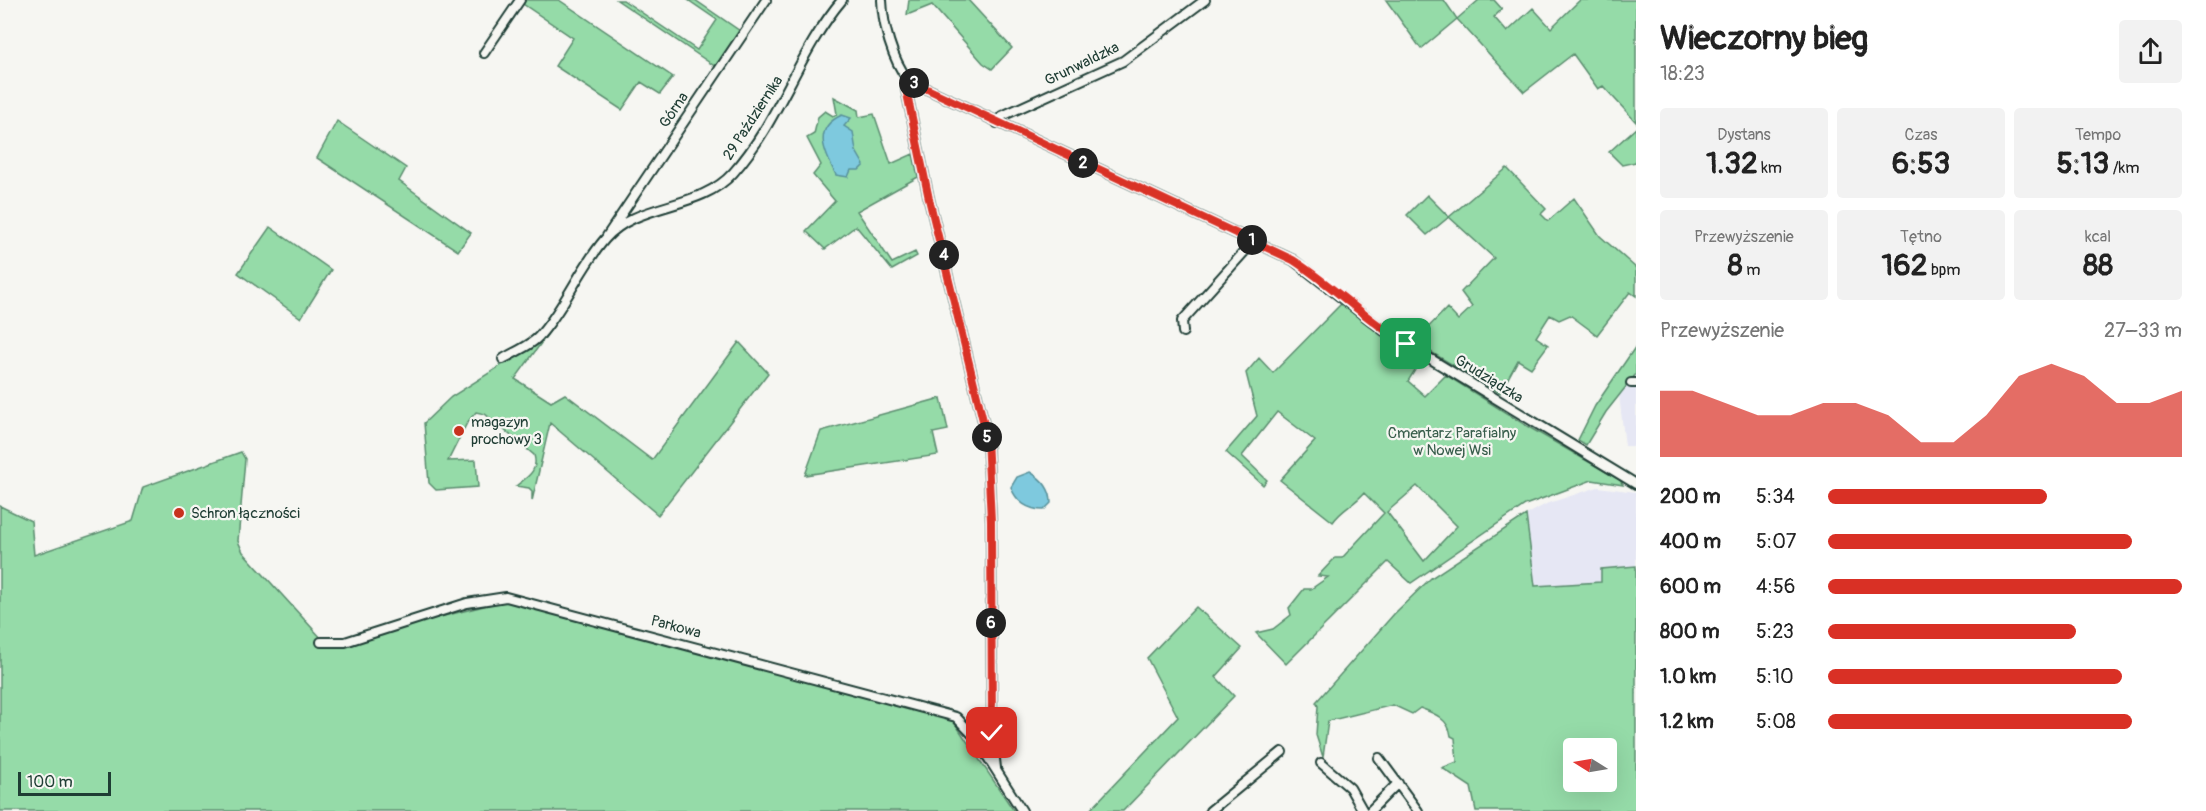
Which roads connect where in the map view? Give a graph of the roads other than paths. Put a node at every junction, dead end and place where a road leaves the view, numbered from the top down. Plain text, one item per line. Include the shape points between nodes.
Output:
1 (520, 0) edge
2 (766, 0) edge
3 (840, 0) edge
4 (882, 0) edge
5 (1205, 0) edge
6 (484, 53) dead end
7 (908, 80) junction
8 (998, 123) junction
9 (607, 237) junction
10 (1254, 241) junction
11 (1183, 332) dead end
12 (503, 358) dead end
13 (1636, 484) edge
14 (321, 642) dead end
15 (1282, 752) dead end
16 (1379, 758) dead end
17 (1321, 763) dead end
18 (997, 772) junction
19 (1398, 783) junction
20 (1022, 811) edge
21 (1210, 811) edge
22 (1364, 811) edge
23 (1370, 811) edge
24 (1418, 811) edge

1 - 6 street
2 - 9 street, Górna via 618,215
3 - 9 street, 29 Października via 732,175 716,188 635,217
4 - 7 street via 886,29
5 - 8 street, Grunwaldzka via 1123,61 1002,116
7 - 8 street, Grudziądzka
7 - 18 street via 906,89 929,199 987,437 992,733
8 - 10 street, Grudziądzka
9 - 12 street, 29 Października via 540,336
10 - 11 street via 1182,321
10 - 13 street, Grudziądzka via 1293,260 1383,330
14 - 18 street, Parkowa via 345,642 467,603 506,597 947,712 966,725
15 - 21 street
16 - 19 street
17 - 22 street via 1350,788
18 - 20 street, Parkowa
19 - 23 street
19 - 24 street

